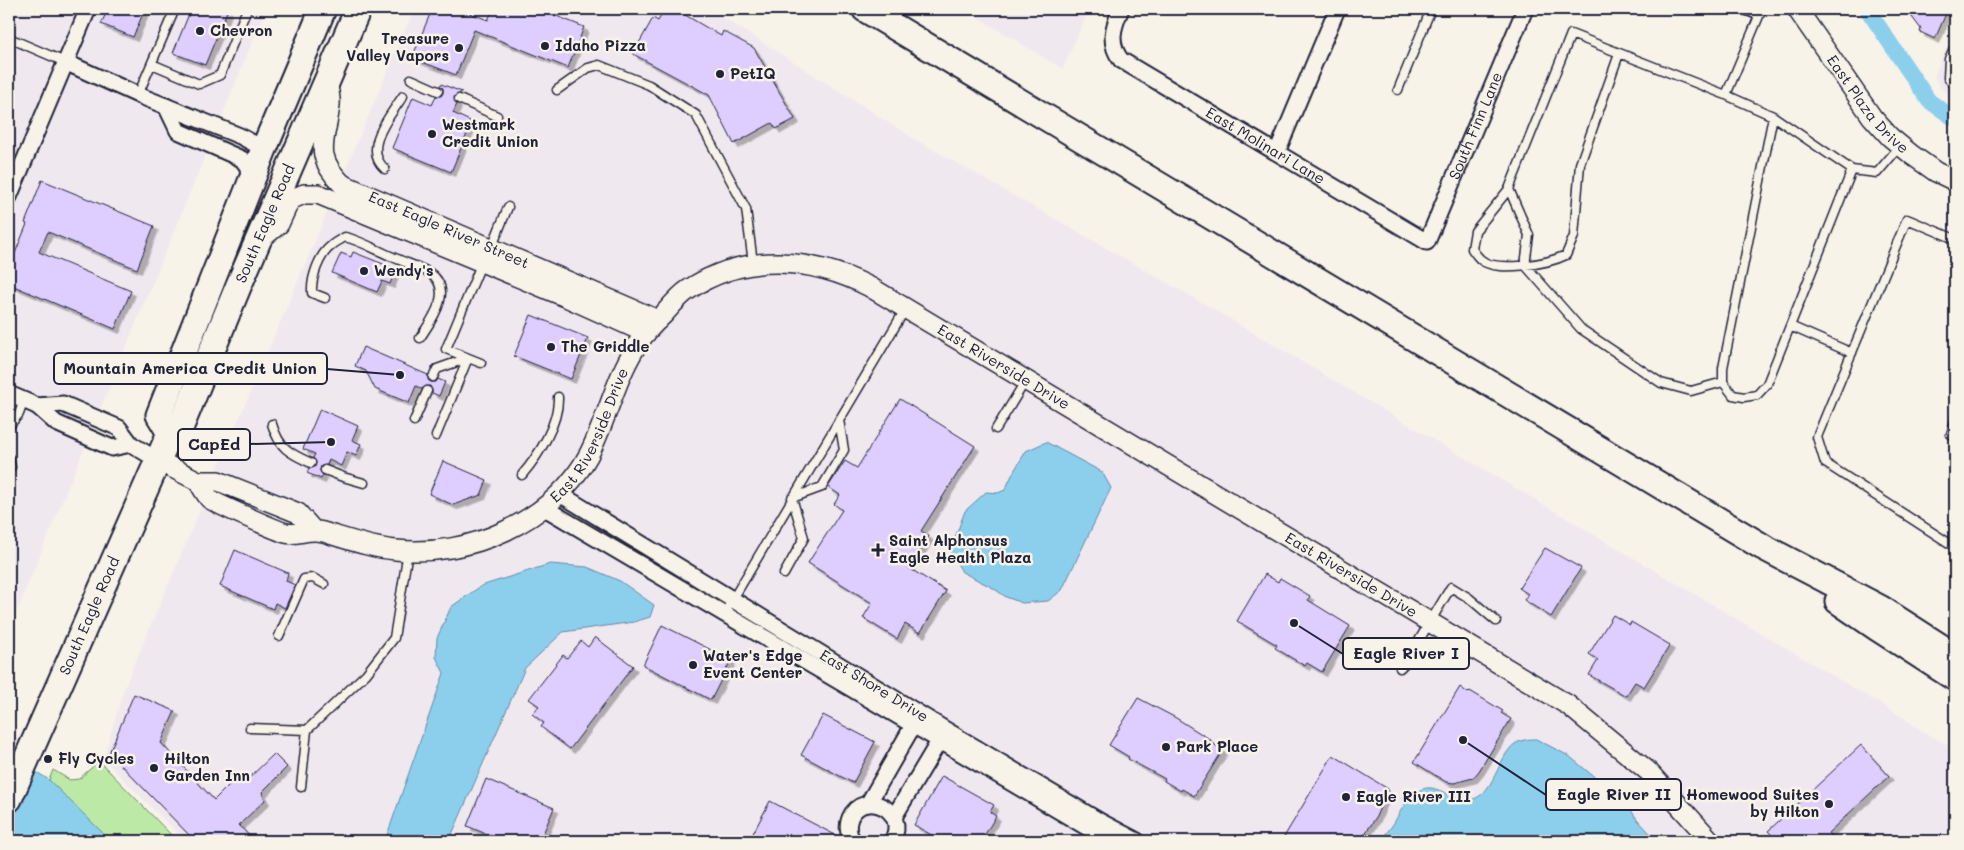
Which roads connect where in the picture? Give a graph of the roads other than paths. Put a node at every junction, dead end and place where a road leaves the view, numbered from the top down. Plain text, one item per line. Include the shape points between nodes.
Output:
1 (88, 9) edge
2 (175, 9) edge
3 (247, 9) edge
4 (322, 9) edge
5 (358, 9) edge
6 (865, 9) edge
7 (1121, 9) edge
8 (1338, 9) edge
9 (1431, 9) edge
10 (1525, 9) edge
11 (1747, 9) edge
12 (1760, 9) edge
13 (1797, 9) edge
14 (9, 38) edge
15 (1955, 46) edge
16 (1619, 54) junction
17 (65, 62) junction
18 (152, 64) junction
19 (410, 80) dead end
20 (327, 82) junction
21 (1955, 86) edge
22 (557, 90) dead end
23 (1398, 90) dead end
24 (438, 91) dead end
25 (138, 95) junction
26 (1726, 95) junction
27 (403, 96) dead end
28 (458, 99) dead end
29 (166, 106) junction
30 (497, 116) dead end
31 (1773, 116) junction
32 (1900, 146) junction
33 (264, 149) junction
34 (1277, 152) junction
35 (385, 170) dead end
36 (1852, 170) junction
37 (1955, 181) edge
38 (249, 188) junction
39 (1509, 189) junction
40 (9, 197) edge
41 (508, 206) dead end
42 (1955, 239) edge
43 (1427, 242) joint
44 (255, 247) junction
45 (487, 255) junction
46 (754, 264) junction
47 (1525, 265) junction
48 (325, 298) dead end
49 (906, 308) junction
50 (652, 326) junction
51 (1790, 326) junction
52 (420, 338) dead end
53 (1852, 353) junction
54 (468, 358) junction
55 (481, 363) dead end
56 (433, 377) dead end
57 (1026, 380) junction
58 (1723, 382) junction
59 (427, 391) dead end
60 (9, 394) edge
61 (558, 396) dead end
62 (30, 403) junction
63 (839, 420) junction
64 (414, 421) dead end
65 (1955, 421) edge
66 (272, 424) dead end
67 (9, 426) edge
68 (996, 429) dead end
69 (170, 433) junction
70 (436, 436) dead end
71 (1955, 436) edge
72 (131, 444) junction
73 (9, 458) edge
74 (159, 460) junction
75 (311, 463) dead end
76 (11, 467) dead end
77 (325, 470) dead end
78 (522, 475) dead end
79 (364, 483) dead end
80 (560, 494) junction
81 (792, 498) junction
82 (543, 507) junction
83 (1955, 547) edge
84 (408, 551) junction
85 (784, 574) dead end
86 (324, 584) dead end
87 (732, 599) junction
88 (724, 614) junction
89 (1496, 621) dead end
90 (1430, 622) junction
91 (279, 636) dead end
92 (1940, 651) edge
93 (1955, 656) edge
94 (1400, 668) dead end
95 (1955, 678) edge
96 (1955, 687) edge
97 (916, 720) junction
98 (250, 728) dead end
99 (307, 730) junction
100 (942, 735) junction
101 (301, 787) dead end
102 (9, 799) edge
103 (868, 804) junction
104 (894, 817) junction
105 (853, 841) edge
106 (892, 841) edge
107 (1110, 841) edge
108 (1137, 841) edge
109 (1711, 841) edge

1 - 17 street
2 - 18 lane
3 - 18 lane via 220,75 199,84
4 - 33 highway, South Eagle Road
5 - 20 highway, South Eagle Road
6 - 92 highway via 1763,547 1876,627
7 - 34 street, East Molinari Lane via 1112,42 1121,60
8 - 34 street
9 - 23 lane
10 - 43 street, South Finn Lane
11 - 12 street via 1755,12
12 - 26 lane
13 - 32 street, East Plaza Drive via 1872,117
14 - 17 lane
15 - 21 lane via 1949,59 1948,78
16 - 26 lane
16 - 39 lane via 1571,34
16 - 47 lane via 1580,164 1574,236 1566,255
17 - 25 street
17 - 40 street
18 - 25 lane
19 - 24 lane
20 - 44 highway, South Eagle Road
20 - 45 street, East Eagle River Street via 331,103 322,153 331,173 342,184
22 - 46 lane via 588,68 599,65 648,85 696,115 746,209
25 - 29 street
26 - 31 lane
27 - 35 lane via 376,141 377,156
28 - 30 lane
29 - 33 street
29 - 38 street via 178,131 242,159 248,167
31 - 36 lane
31 - 58 lane via 1723,368
32 - 36 lane via 1877,173
32 - 37 street, East Plaza Drive via 1936,172
33 - 38 highway, South Eagle Road
33 - 44 highway via 270,169 257,203
34 - 43 street, East Molinari Lane
36 - 51 lane
38 - 69 highway, South Eagle Road via 159,415
39 - 47 lane via 1529,235
39 - 47 lane via 1475,230 1472,249 1480,260 1497,265
41 - 45 lane
42 - 53 lane via 1907,219
44 - 45 street, East Eagle River Street via 279,224 290,200 304,194 318,194
44 - 69 highway, South Eagle Road via 181,426
45 - 50 street, East Eagle River Street
45 - 54 lane via 446,349
46 - 49 street, East Riverside Drive via 792,262 822,267 847,275
46 - 50 street, East Riverside Drive via 713,276 686,291
47 - 58 lane via 1581,329 1660,383 1691,391
48 - 52 lane via 312,293 311,283 324,253 345,237 358,240 431,274 439,284 441,300
49 - 57 street, East Riverside Drive
49 - 63 lane
50 - 80 street, East Riverside Drive via 626,364 586,458
51 - 53 lane
51 - 58 lane via 1767,384 1757,395 1733,395
53 - 83 lane via 1817,436 1825,463
54 - 55 lane
54 - 56 lane via 437,369
54 - 70 lane
57 - 68 lane
57 - 90 street, East Riverside Drive
59 - 64 lane
60 - 62 street
61 - 78 lane via 558,408 537,458
62 - 67 lane
62 - 72 street via 56,423 112,448
62 - 72 street via 63,404 118,428
63 - 81 lane
63 - 81 lane via 844,450 822,487
65 - 71 lane via 1951,434
66 - 75 lane via 280,444 288,452
69 - 74 highway, South Eagle Road
72 - 74 street
73 - 76 lane
74 - 84 street, East Riverside Drive via 198,481 218,481 298,513 313,530 368,545
74 - 102 highway, South Eagle Road
77 - 79 lane
80 - 82 street, East Riverside Drive
80 - 87 street, East Shore Drive
81 - 85 lane via 804,538
81 - 87 lane
82 - 84 street, East Riverside Drive via 509,528 476,542 439,550
82 - 88 street, East Shore Drive
84 - 99 lane via 394,638 366,674
86 - 91 lane via 313,578 304,579
87 - 88 lane
87 - 97 street, East Shore Drive
88 - 97 street, East Shore Drive
89 - 90 lane via 1451,587
90 - 94 lane
90 - 109 street, East Riverside Drive via 1568,704 1649,772
92 - 93 highway
92 - 95 highway
92 - 96 street
97 - 100 street, East Shore Drive
97 - 103 street
98 - 99 lane
99 - 101 lane
100 - 104 street
100 - 107 street, East Shore Drive
100 - 108 street, East Shore Drive
103 - 104 street via 883,806
103 - 105 street via 851,816 848,831
104 - 106 street via 896,832

